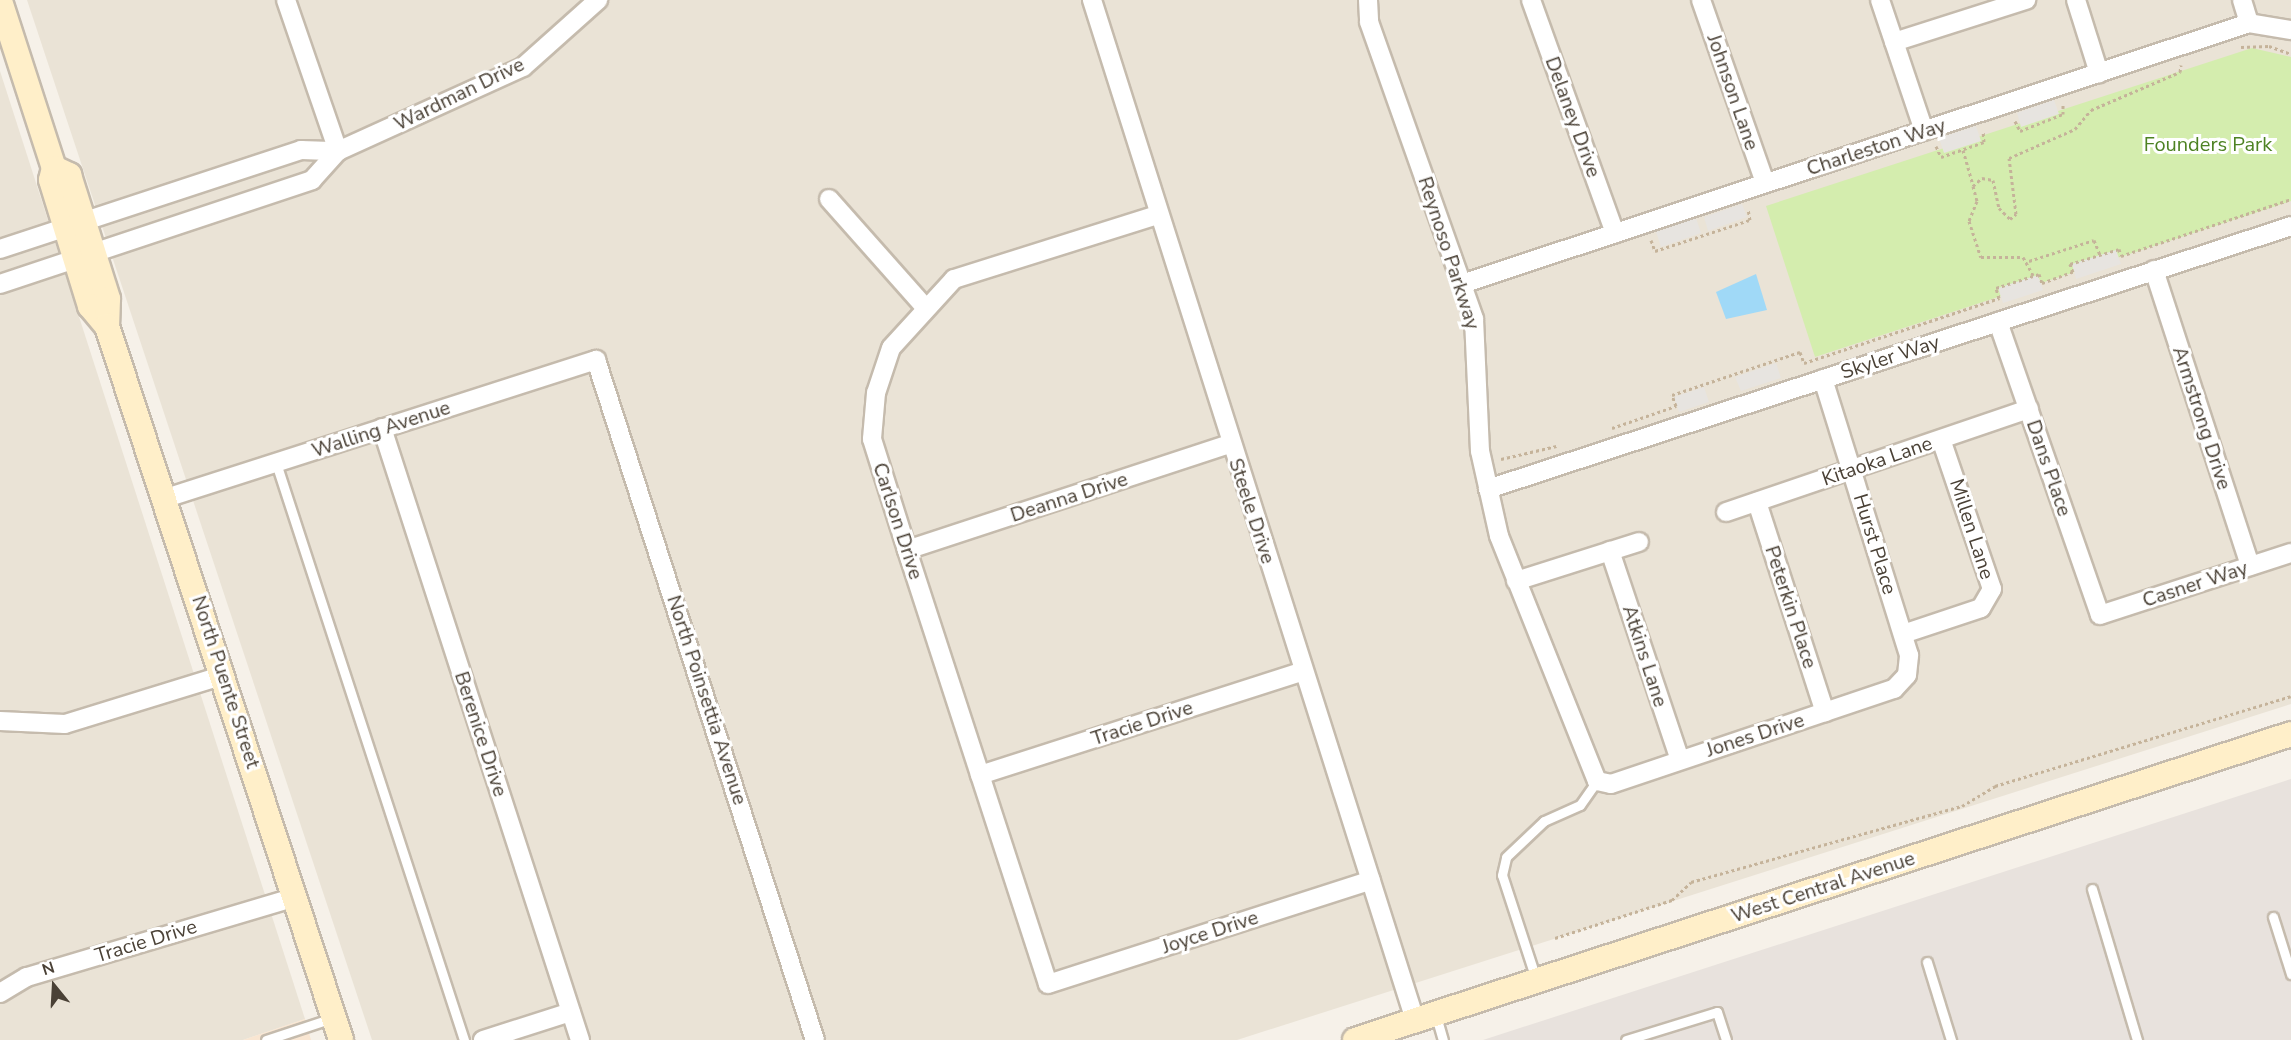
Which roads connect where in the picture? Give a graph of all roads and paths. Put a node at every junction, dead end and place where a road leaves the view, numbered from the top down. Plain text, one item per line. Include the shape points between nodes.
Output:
1 (286, 0) edge
2 (598, 0) edge
3 (1092, 0) edge
4 (1368, 0) edge
5 (1531, 0) edge
6 (1701, 0) edge
7 (1880, 0) edge
8 (2026, 0) edge
9 (2076, 0) edge
10 (2242, 0) edge
11 (0, 2) edge
12 (1980, 7) edge
13 (2249, 23) junction
14 (2291, 30) edge
15 (1894, 42) junction
16 (2232, 49) dead end
17 (2291, 54) edge
18 (2191, 62) dead end
19 (2181, 65) junction
20 (2159, 72) dead end
21 (2099, 73) junction
22 (2071, 102) dead end
23 (2007, 123) dead end
24 (1989, 129) dead end
25 (1925, 140) junction
26 (1963, 150) junction
27 (338, 151) junction
28 (1765, 183) junction
29 (1973, 186) junction
30 (830, 199) dead end
31 (2291, 199) edge
32 (1759, 206) dead end
33 (1157, 215) junction
34 (74, 224) junction
35 (2291, 226) edge
36 (1615, 233) junction
37 (1640, 244) dead end
38 (0, 249) edge
39 (85, 255) junction
40 (2100, 255) junction
41 (2028, 261) junction
42 (2154, 270) junction
43 (2033, 276) junction
44 (0, 284) edge
45 (1462, 284) junction
46 (925, 307) junction
47 (1998, 322) junction
48 (596, 360) joint
49 (1823, 379) junction
50 (2029, 409) junction
51 (382, 428) junction
52 (1599, 432) dead end
53 (1941, 439) junction
54 (1567, 442) dead end
55 (1230, 444) junction
56 (1497, 446) dead end
57 (276, 463) junction
58 (1852, 470) junction
59 (1488, 489) junction
60 (166, 498) junction
61 (1757, 502) junction
62 (1726, 512) dead end
63 (1639, 542) dead end
64 (907, 550) junction
65 (1610, 551) junction
66 (2291, 553) edge
67 (2250, 566) junction
68 (1516, 581) junction
69 (2100, 615) joint
70 (1903, 634) junction
71 (1303, 670) junction
72 (224, 675) junction
73 (1907, 675) joint
74 (2291, 696) edge
75 (1825, 712) junction
76 (0, 721) edge
77 (2291, 734) edge
78 (1680, 760) junction
79 (980, 775) junction
80 (1597, 781) junction
81 (1371, 880) junction
82 (2092, 890) dead end
83 (295, 897) junction
84 (2273, 917) dead end
85 (1555, 938) dead end
86 (1927, 962) dead end
87 (2291, 974) edge
88 (1537, 980) junction
89 (1048, 984) joint
90 (0, 993) edge
91 (571, 1012) junction
92 (334, 1017) junction
93 (1425, 1017) junction
94 (266, 1040) edge
95 (341, 1040) edge
96 (464, 1040) edge
97 (483, 1040) edge
98 (580, 1040) edge
99 (816, 1040) edge
100 (1355, 1040) edge
101 (1443, 1040) edge
102 (1626, 1040) edge
103 (1726, 1040) edge
104 (1951, 1040) edge
105 (2137, 1040) edge

1 - 27 street
2 - 27 street, Wardman Drive via 523,66
3 - 33 street, Steele Drive
4 - 45 street, Reynoso Parkway via 1369,22
5 - 36 street, Delaney Drive
6 - 28 street, Johnson Lane
7 - 15 street
8 - 12 street
9 - 21 street
10 - 13 street
11 - 34 street, North Puente Street via 54,168 51,180
12 - 15 street
13 - 14 street, Charleston Way
13 - 21 street, Charleston Way
15 - 25 street
16 - 17 path via 2269,46
18 - 19 path
19 - 20 path
19 - 29 path via 2180,72 2091,110 2075,129 2009,158 2014,218 2002,213 1993,180 1982,178
21 - 25 street, Charleston Way
22 - 23 path via 2060,106 2063,114 2020,131 2016,120
24 - 26 path via 1981,132 1984,142
25 - 26 path via 1937,146 1941,157
25 - 28 street, Charleston Way
26 - 29 path
27 - 34 street, Wardman Drive via 301,150
27 - 39 street, Wardman Drive via 312,180
28 - 36 street, Charleston Way
29 - 41 path via 1977,201 1969,221 1981,257 2011,253
30 - 46 street
31 - 40 path via 2121,256 2118,249
32 - 37 path via 1748,209 1750,220 1654,251 1651,240
33 - 46 street, Carlson Drive via 954,279
33 - 55 street, Steele Drive
34 - 38 street, Wardman Drive
34 - 39 street, North Puente Street
35 - 42 street, Skyler Way
36 - 45 street, Charleston Way
39 - 44 street, Wardman Drive
39 - 60 street, North Puente Street via 90,306 107,326
40 - 41 path via 2094,240
40 - 43 path via 2070,264 2073,272 2042,283 2039,274
41 - 43 path
42 - 47 street, Skyler Way
42 - 67 street, Armstrong Drive
43 - 52 path via 1996,288 1999,298 1804,363 1800,352 1672,395 1676,406
45 - 59 street, Reynoso Parkway via 1477,340 1480,452
46 - 64 street, Carlson Drive via 891,348 876,393 872,439
47 - 49 street, Skyler Way
47 - 50 street, Dans Place
48 - 51 street, Walling Avenue
48 - 99 street, North Poinsettia Avenue
49 - 58 street, Hurst Place
49 - 59 street, Skyler Way
50 - 53 street, Kitaoka Lane
50 - 69 street, Dans Place
51 - 57 street, Walling Avenue
51 - 91 street, Berenice Drive
53 - 58 street, Kitaoka Lane
53 - 70 street, Millen Lane via 1992,589 1982,608
54 - 56 path via 1504,462
55 - 64 street, Deanna Drive
55 - 71 street, Steele Drive
57 - 60 street, Walling Avenue
57 - 96 lane
58 - 61 street, Kitaoka Lane
58 - 70 street, Hurst Place
59 - 68 street, Reynoso Parkway
60 - 72 street, North Puente Street
61 - 62 street, Kitaoka Lane
61 - 75 street, Peterkin Place
63 - 65 street
64 - 79 street, Carlson Drive
65 - 68 street
65 - 78 street, Atkins Lane
66 - 67 street, Casner Way
67 - 69 street, Casner Way
68 - 80 street, Reynoso Parkway
70 - 73 street, Hurst Place
71 - 79 street, Tracie Drive
71 - 81 street, Steele Drive
72 - 76 street via 65,724
72 - 83 street, North Puente Street
73 - 75 street, Jones Drive via 1894,689
74 - 85 path via 1995,786 1962,806 1691,882 1672,900
75 - 78 street, Jones Drive
77 - 88 street, West Central Avenue
78 - 80 street, Jones Drive via 1611,784
79 - 89 street, Carlson Drive
80 - 88 lane via 1580,805 1544,821 1506,857 1502,875
81 - 89 street, Joyce Drive
81 - 93 street, Steele Drive
82 - 105 lane
83 - 90 street, Tracie Drive via 27,977
83 - 92 street, North Puente Street
84 - 87 lane
86 - 104 lane
88 - 93 street, West Central Avenue
91 - 97 street
91 - 98 street, Berenice Drive
92 - 94 lane
92 - 95 street, North Puente Street
93 - 100 street, West Central Avenue
93 - 101 lane
102 - 103 lane via 1717,1012

